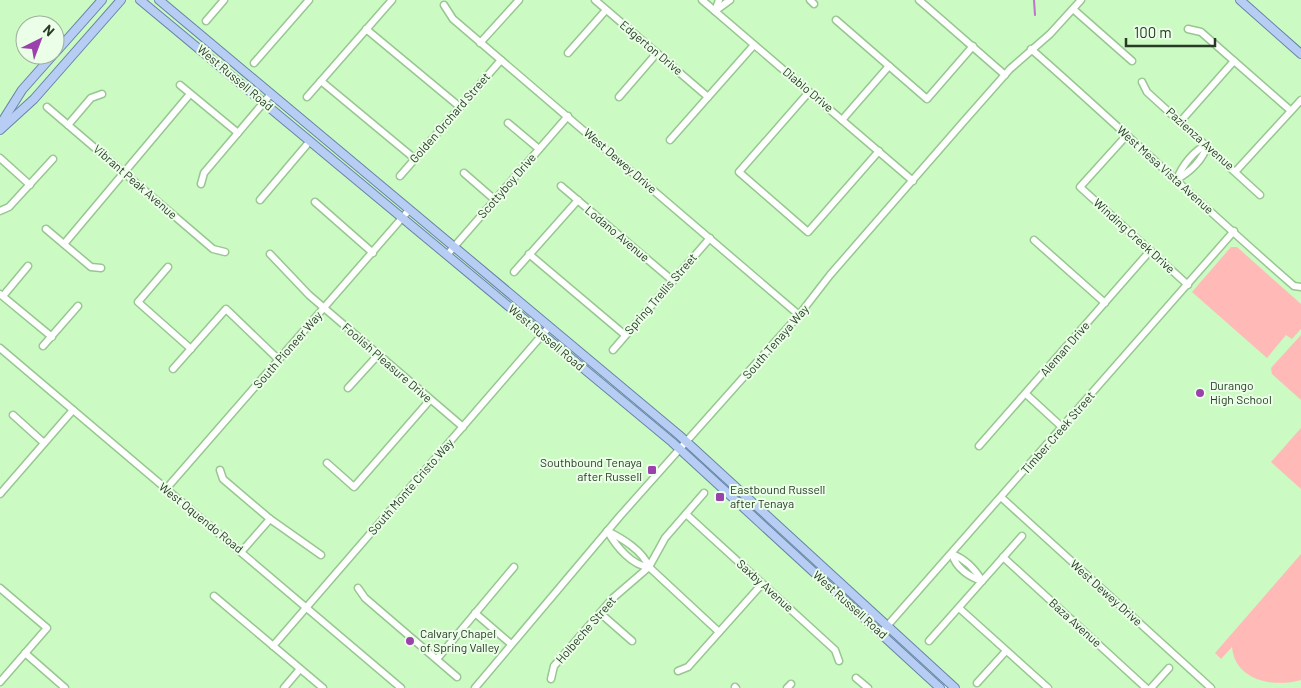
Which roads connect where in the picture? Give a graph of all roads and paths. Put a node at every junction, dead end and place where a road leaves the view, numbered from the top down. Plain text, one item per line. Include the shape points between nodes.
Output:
1 (102, 0) edge
2 (121, 0) edge
3 (140, 0) edge
4 (159, 0) edge
5 (224, 0) edge
6 (309, 0) edge
7 (392, 0) edge
8 (519, 0) edge
9 (594, 0) edge
10 (702, 0) edge
11 (719, 0) edge
12 (730, 0) edge
13 (919, 0) edge
14 (1080, 0) edge
15 (1240, 0) edge
16 (444, 5) dead end
17 (1073, 9) junction
18 (606, 10) junction
19 (716, 11) junction
20 (836, 20) dead end
21 (206, 21) dead end
22 (366, 29) junction
23 (1188, 29) dead end
24 (65, 42) edge
25 (480, 43) junction
26 (754, 45) junction
27 (972, 46) junction
28 (1031, 49) junction
29 (568, 53) dead end
30 (657, 53) junction
31 (1301, 54) edge
32 (501, 60) junction
33 (1132, 61) dead end
34 (1234, 61) junction
35 (254, 63) dead end
36 (44, 65) edge
37 (889, 66) junction
38 (1005, 75) junction
39 (321, 81) junction
40 (1142, 82) dead end
41 (180, 85) dead end
42 (809, 92) junction
43 (102, 94) dead end
44 (190, 94) junction
45 (270, 95) junction
46 (307, 97) dead end
47 (619, 97) dead end
48 (708, 97) junction
49 (1301, 100) edge
50 (264, 102) junction
51 (47, 106) dead end
52 (460, 107) junction
53 (1290, 110) junction
54 (568, 116) junction
55 (842, 120) junction
56 (1180, 122) junction
57 (508, 123) dead end
58 (68, 124) junction
59 (0, 125) edge
60 (0, 130) edge
61 (238, 133) junction
62 (1127, 136) junction
63 (670, 140) dead end
64 (310, 141) junction
65 (1207, 145) junction
66 (538, 149) junction
67 (879, 152) junction
68 (0, 158) edge
69 (53, 159) dead end
70 (415, 159) junction
71 (1236, 171) junction
72 (124, 173) junction
73 (464, 173) dead end
74 (400, 176) dead end
75 (1177, 179) junction
76 (913, 181) junction
77 (30, 184) junction
78 (201, 184) dead end
79 (561, 186) dead end
80 (1260, 195) dead end
81 (260, 200) dead end
82 (495, 200) junction
83 (578, 200) junction
84 (315, 202) dead end
85 (409, 210) junction
86 (0, 211) edge
87 (402, 218) junction
88 (46, 229) dead end
89 (1234, 231) junction
90 (710, 238) junction
91 (1034, 240) dead end
92 (64, 244) junction
93 (454, 247) junction
94 (1150, 250) junction
95 (225, 252) dead end
96 (373, 253) junction
97 (270, 254) dead end
98 (529, 254) junction
99 (447, 255) junction
100 (28, 266) dead end
101 (101, 268) dead end
102 (168, 268) dead end
103 (514, 272) dead end
104 (673, 281) junction
105 (1188, 285) junction
106 (1301, 287) edge
107 (1, 295) edge
108 (1105, 303) junction
109 (78, 306) dead end
110 (324, 309) junction
111 (799, 315) junction
112 (549, 327) junction
113 (542, 335) junction
114 (625, 335) junction
115 (52, 337) junction
116 (43, 346) dead end
117 (0, 348) edge
118 (191, 349) junction
119 (612, 350) dead end
120 (378, 356) junction
121 (279, 360) junction
122 (174, 369) dead end
123 (348, 388) dead end
124 (1026, 394) junction
125 (430, 400) junction
126 (72, 410) junction
127 (13, 416) dead end
128 (463, 427) junction
129 (1063, 428) junction
130 (44, 443) junction
131 (687, 443) junction
132 (979, 446) dead end
133 (680, 450) junction
134 (327, 463) dead end
135 (220, 470) dead end
136 (166, 489) junction
137 (704, 493) dead end
138 (0, 494) edge
139 (1002, 498) junction
140 (686, 514) junction
141 (270, 519) junction
142 (607, 531) junction
143 (1022, 536) dead end
144 (242, 551) junction
145 (952, 554) junction
146 (321, 555) dead end
147 (1003, 557) junction
148 (514, 567) dead end
149 (648, 567) junction
150 (982, 581) junction
151 (762, 584) junction
152 (0, 588) edge
153 (358, 588) dead end
154 (214, 596) dead end
155 (306, 608) junction
156 (959, 608) junction
157 (476, 613) junction
158 (600, 613) junction
159 (888, 626) junction
160 (719, 632) junction
161 (881, 633) junction
162 (632, 640) dead end
163 (930, 642) dead end
164 (511, 644) junction
165 (273, 646) junction
166 (1006, 651) junction
167 (25, 653) junction
168 (437, 659) junction
169 (838, 661) dead end
170 (1169, 668) dead end
171 (300, 669) junction
172 (678, 671) dead end
173 (457, 677) dead end
174 (856, 678) dead end
175 (551, 679) dead end
176 (0, 681) edge
177 (977, 683) dead end
178 (65, 688) edge
179 (284, 688) edge
180 (322, 688) edge
181 (401, 688) edge
182 (475, 688) edge
183 (868, 688) edge
184 (940, 688) edge
185 (955, 688) edge
186 (1048, 688) edge
187 (1146, 688) edge
188 (1151, 688) edge
189 (1211, 688) edge

1 - 24 main road
2 - 60 main road via 34,100
3 - 50 main road, West Russell Road
4 - 45 main road, West Russell Road
5 - 21 street
6 - 35 street
7 - 22 street
8 - 25 street
9 - 18 street, Edgerton Drive
10 - 19 street, Diablo Drive
11 - 19 street
12 - 19 street
13 - 27 street
14 - 17 street, South Tenaya Way
15 - 31 main road
16 - 25 street, West Dewey Drive via 453,19
17 - 28 street, South Tenaya Way
17 - 33 street
18 - 29 street
18 - 30 street, Edgerton Drive
19 - 26 street, Diablo Drive
20 - 37 street
22 - 39 street
22 - 52 street
23 - 34 street via 1201,32
25 - 32 street, West Dewey Drive
26 - 42 street, Diablo Drive
26 - 48 street
27 - 37 street via 927,99
27 - 38 street
28 - 38 street, South Tenaya Way
28 - 62 street, West Mesa Vista Avenue
30 - 47 street
30 - 48 street, Edgerton Drive
32 - 52 street, Golden Orchard Street
32 - 54 street, West Dewey Drive
34 - 53 street
34 - 56 street
36 - 59 main road via 22,90
37 - 55 street
38 - 76 street, South Tenaya Way
39 - 46 street
39 - 70 street
40 - 56 street, Pazienza Avenue via 1147,92
41 - 44 street
42 - 55 street, Diablo Drive
42 - 67 street via 739,172 808,232
43 - 58 street via 91,98
44 - 61 street
44 - 72 street
45 - 50 street
45 - 85 main road, West Russell Road
48 - 63 street
49 - 53 street
50 - 61 street
50 - 64 main road, West Russell Road
51 - 58 street, Vibrant Peak Avenue
52 - 70 street, Golden Orchard Street
53 - 71 street
54 - 66 street, Scottyboy Drive
54 - 90 street, West Dewey Drive
55 - 67 street, Diablo Drive
56 - 65 street, Pazienza Avenue
57 - 66 street
58 - 72 street, Vibrant Peak Avenue
61 - 78 street via 204,173
62 - 75 street, West Mesa Vista Avenue
62 - 94 street, Winding Creek Drive via 1080,187
64 - 81 street
64 - 87 main road, West Russell Road
65 - 71 street, Pazienza Avenue
65 - 75 street via 1200,148 1180,170
66 - 82 street, Scottyboy Drive
67 - 76 street, Diablo Drive
68 - 77 street
69 - 77 street
70 - 74 street, Golden Orchard Street
71 - 80 street, Pazienza Avenue
72 - 92 street
72 - 95 street, Vibrant Peak Avenue via 213,249
73 - 82 street
75 - 89 street, West Mesa Vista Avenue
76 - 111 street, South Tenaya Way
77 - 86 street via 9,207
79 - 83 street, Lodano Avenue
82 - 93 street, Scottyboy Drive
83 - 98 street
83 - 104 street, Lodano Avenue
84 - 96 street
85 - 87 street, South Pioneer Way
85 - 93 main road, West Russell Road
87 - 96 street, South Pioneer Way
87 - 99 main road, West Russell Road
88 - 92 street
89 - 105 street, Timber Creek Street
89 - 106 street, West Mesa Vista Avenue via 1294,286
90 - 104 street, Spring Trellis Street
90 - 111 street, West Dewey Drive
91 - 108 street
92 - 101 street via 91,267
93 - 99 street, Scottyboy Drive
93 - 112 main road, West Russell Road
94 - 105 street, Winding Creek Drive
94 - 108 street, Aleman Drive
96 - 110 street, South Pioneer Way
97 - 110 street, Foolish Pleasure Drive
98 - 103 street
98 - 114 street
99 - 113 main road, West Russell Road
100 - 107 street
102 - 118 street via 138,302
104 - 114 street, Spring Trellis Street
105 - 129 street, Timber Creek Street
107 - 115 street
108 - 124 street, Aleman Drive
109 - 115 street
110 - 120 street, Foolish Pleasure Drive
110 - 121 street, South Pioneer Way
111 - 131 street, South Tenaya Way
112 - 113 street, South Monte Cristo Way
112 - 131 main road, West Russell Road
113 - 128 street, South Monte Cristo Way
113 - 133 main road, West Russell Road
114 - 119 street, Spring Trellis Street
115 - 116 street
117 - 126 street, West Oquendo Road
118 - 121 street via 226,309
118 - 122 street
120 - 123 street
120 - 125 street, Foolish Pleasure Drive
121 - 136 street, South Pioneer Way
124 - 129 street
124 - 132 street, Aleman Drive
125 - 128 street, Foolish Pleasure Drive
125 - 134 street via 354,487
126 - 130 street
126 - 136 street, West Oquendo Road
127 - 130 street
128 - 155 street, South Monte Cristo Way
129 - 139 street, Timber Creek Street
130 - 138 street
131 - 133 street, South Tenaya Way
131 - 159 main road, West Russell Road
133 - 142 street, South Tenaya Way
133 - 161 main road, West Russell Road
135 - 141 street via 223,478
136 - 144 street, West Oquendo Road
137 - 140 street, Holbeche Street
139 - 145 street, Timber Creek Street
139 - 189 street, West Dewey Drive
140 - 149 street, Holbeche Street via 665,538
140 - 151 street, Saxby Avenue
141 - 144 street
141 - 146 street
142 - 149 street via 627,543 646,560
142 - 164 street, South Tenaya Way
143 - 147 street
144 - 155 street, West Oquendo Road
145 - 150 street via 954,562 964,572
145 - 159 street, Timber Creek Street
147 - 150 street
147 - 187 street, Baza Avenue
148 - 157 street
149 - 158 street, Holbeche Street
149 - 160 street
150 - 156 street
151 - 160 street
151 - 169 street, Saxby Avenue via 835,650
152 - 167 street via 47,628
153 - 168 street via 365,598
154 - 165 street
155 - 165 street, South Monte Cristo Way
155 - 181 street, West Oquendo Road
156 - 163 street
156 - 166 street
157 - 164 street
157 - 168 street
158 - 162 street
158 - 175 street, Holbeche Street via 554,666
159 - 161 street, Timber Creek Street
159 - 185 main road, West Russell Road
160 - 172 street via 688,667
161 - 184 main road, West Russell Road
164 - 182 street, South Tenaya Way
165 - 171 street
166 - 177 street
166 - 186 street
167 - 176 street
167 - 178 street
168 - 173 street
170 - 188 street
171 - 179 street
171 - 180 street
174 - 183 street

